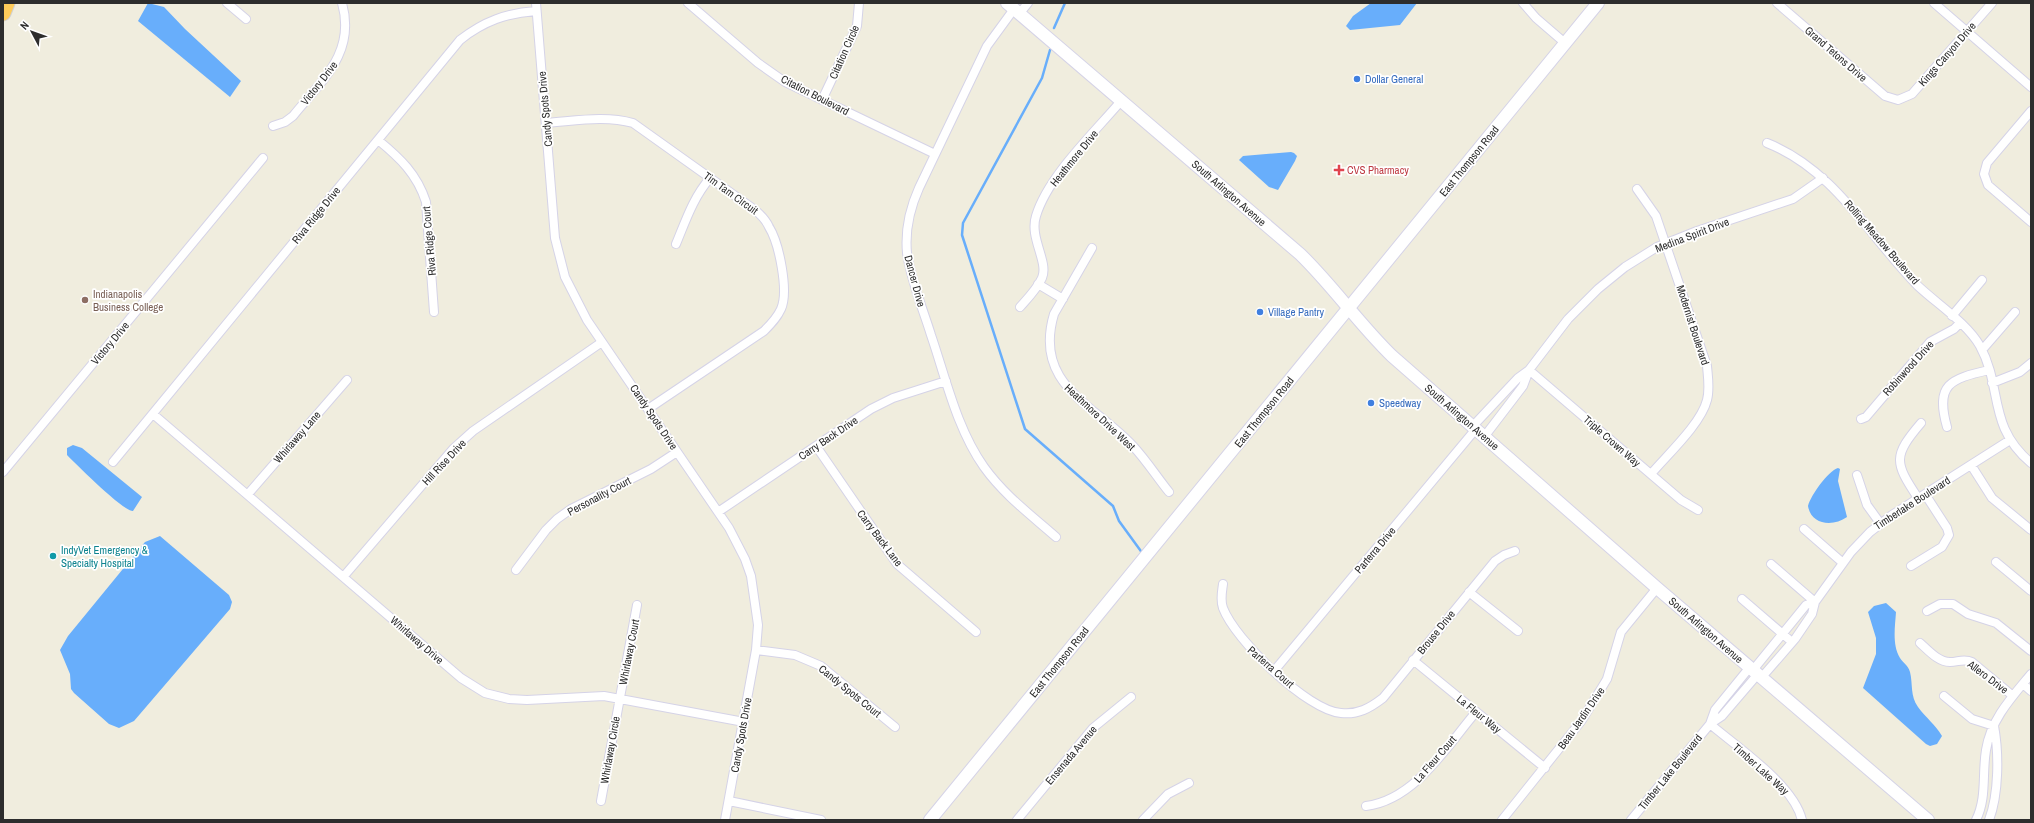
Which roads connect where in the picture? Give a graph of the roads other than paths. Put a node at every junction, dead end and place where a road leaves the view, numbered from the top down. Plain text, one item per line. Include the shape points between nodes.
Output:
1 (7, 3) edge
2 (227, 3) edge
3 (342, 3) edge
4 (688, 3) edge
5 (859, 3) edge
6 (1028, 3) edge
7 (1523, 3) edge
8 (1598, 3) edge
9 (1777, 3) edge
10 (1934, 3) edge
11 (1992, 3) edge
12 (536, 7) edge
13 (1013, 7) edge
14 (3, 13) edge
15 (246, 19) dead end
16 (1967, 32) junction
17 (1565, 43) junction
18 (2031, 87) edge
19 (822, 100) junction
20 (1898, 100) joint
21 (1121, 101) junction
22 (2031, 111) edge
23 (546, 123) junction
24 (273, 126) dead end
25 (378, 140) junction
26 (1767, 143) dead end
27 (935, 154) junction
28 (263, 158) dead end
29 (710, 178) junction
30 (1823, 178) junction
31 (1637, 189) dead end
32 (2031, 222) edge
33 (676, 244) dead end
34 (1666, 244) junction
35 (1092, 248) dead end
36 (1982, 280) dead end
37 (1038, 284) junction
38 (1063, 299) junction
39 (1020, 307) dead end
40 (1348, 309) junction
41 (434, 312) dead end
42 (2015, 312) dead end
43 (1952, 316) junction
44 (1960, 323) junction
45 (602, 342) junction
46 (1982, 350) junction
47 (2031, 363) edge
48 (1529, 370) junction
49 (1989, 370) junction
50 (346, 380) dead end
51 (946, 380) junction
52 (1992, 383) junction
53 (648, 409) junction
54 (153, 414) junction
55 (1861, 419) dead end
56 (1921, 423) dead end
57 (1947, 427) dead end
58 (1477, 431) junction
59 (2010, 440) junction
60 (816, 446) junction
61 (677, 452) junction
62 (2029, 458) edge
63 (114, 462) dead end
64 (1971, 465) junction
65 (3, 472) edge
66 (1651, 474) junction
67 (1857, 475) dead end
68 (1169, 492) dead end
69 (248, 494) junction
70 (1925, 494) junction
71 (1918, 498) junction
72 (1698, 510) dead end
73 (718, 512) junction
74 (1880, 523) junction
75 (1804, 529) dead end
76 (2031, 530) edge
77 (1056, 537) dead end
78 (1515, 551) dead end
79 (1996, 562) dead end
80 (1843, 563) junction
81 (1771, 564) dead end
82 (1910, 566) dead end
83 (516, 570) dead end
84 (344, 576) junction
85 (1223, 584) dead end
86 (1657, 588) junction
87 (1469, 592) junction
88 (2031, 592) edge
89 (1742, 599) dead end
90 (1815, 602) junction
91 (638, 605) dead end
92 (1927, 611) dead end
93 (1518, 631) dead end
94 (976, 632) dead end
95 (1783, 634) junction
96 (1792, 642) junction
97 (1920, 643) dead end
98 (756, 650) junction
99 (2031, 651) edge
100 (1413, 660) junction
101 (1274, 671) junction
102 (1756, 672) junction
103 (2031, 674) edge
104 (2023, 684) junction
105 (2031, 691) edge
106 (1944, 696) dead end
107 (2013, 696) junction
108 (1131, 697) dead end
109 (620, 699) junction
110 (1357, 712) joint
111 (1476, 712) junction
112 (744, 722) junction
113 (1710, 724) junction
114 (895, 727) dead end
115 (1994, 727) junction
116 (1545, 768) junction
117 (1189, 783) dead end
118 (601, 801) dead end
119 (729, 801) junction
120 (1366, 806) dead end
121 (725, 820) edge
122 (821, 820) edge
123 (930, 820) edge
124 (1017, 820) edge
125 (1143, 820) edge
126 (1502, 820) edge
127 (1631, 820) edge
128 (1802, 820) edge
129 (1928, 820) edge
130 (1976, 820) edge
131 (1989, 820) edge

1 - 14 highway
2 - 15 street
3 - 24 street, Victory Drive via 346,17 346,35 338,58 293,116 286,122
4 - 19 street, Citation Boulevard via 758,63 790,84
5 - 19 street, Citation Circle via 857,26
6 - 13 street, Dancer Drive
7 - 17 street
8 - 17 main road, East Thompson Road
9 - 20 street, Grand Tetons Drive via 1885,96
10 - 16 street
11 - 16 street, Kings Canyon Drive
12 - 23 street, Candy Spots Drive
12 - 25 street, Riva Ridge Drive via 507,14 474,28 456,45
13 - 21 main road, South Arlington Avenue
13 - 27 street, Dancer Drive via 986,46
16 - 18 street
16 - 20 street, Kings Canyon Drive via 1912,94
17 - 40 main road, East Thompson Road
19 - 27 street, Citation Boulevard
21 - 37 street, Heathmore Drive via 1060,173 1047,191 1036,214 1034,235 1043,264 1043,277
21 - 40 main road, South Arlington Avenue via 1300,254
22 - 32 street via 1987,162 1984,174 1988,185
23 - 29 street, Tim Tam Circuit via 608,118 633,123
23 - 45 street, Candy Spots Drive via 555,238 561,262 574,298
25 - 41 street, Riva Ridge Court via 407,165 422,189 426,202
25 - 54 street, Riva Ridge Drive
26 - 30 street, Rolling Meadow Boulevard via 1786,150
27 - 51 street, Dancer Drive via 912,205 907,243 912,278
28 - 65 street, Victory Drive
29 - 33 street via 695,198
29 - 53 street, Tim Tam Circuit via 755,210 770,227 775,240 784,298 774,321 764,331
30 - 34 street, Medina Spirit Drive via 1793,199
30 - 43 street, Rolling Meadow Boulevard via 1848,203 1897,264
31 - 34 street, Modernist Boulevard via 1656,216
34 - 48 street, Medina Spirit Drive via 1625,267 1598,289 1568,319
34 - 66 street, Modernist Boulevard via 1707,366 1709,383 1706,401 1698,419
35 - 38 street, Heathmore Drive West
36 - 43 street
37 - 38 street
37 - 39 street, Heathmore Drive
38 - 68 street, Heathmore Drive West via 1054,314 1050,332 1050,350 1058,374 1073,394 1132,446
40 - 58 main road, South Arlington Avenue via 1392,356
40 - 123 main road, East Thompson Road
42 - 46 street
43 - 44 street, Rolling Meadow Boulevard
44 - 46 street, Rolling Meadow Boulevard
44 - 55 street, Robinwood Drive via 1930,342 1866,417
45 - 53 street, Candy Spots Drive
45 - 84 street, Hill Rise Drive via 458,444
46 - 49 street, Rolling Meadow Boulevard
47 - 52 street via 2020,372
48 - 58 street, Medina Spirit Drive via 1518,378
48 - 58 street, Medina Spirit Drive via 1523,386
48 - 66 street, Triple Crown Way
49 - 52 street, Rolling Meadow Boulevard
49 - 57 street via 1958,379 1948,388 1942,397
50 - 69 street, Whirlaway Lane
51 - 60 street, Carry Back Drive via 893,398 871,409
51 - 77 street, Dancer Drive via 966,436 984,467 1007,494
52 - 59 street, Rolling Meadow Boulevard via 2002,425
53 - 61 street, Candy Spots Drive
54 - 63 street, Riva Ridge Drive
54 - 69 street, Whirlaway Drive
56 - 71 street via 1904,443 1900,455 1906,478
58 - 86 main road, South Arlington Avenue
58 - 101 street, Parterra Drive
59 - 62 street, Rolling Meadow Boulevard
59 - 64 street, Timberlake Boulevard
60 - 73 street, Carry Back Drive
60 - 94 street, Carry Back Lane via 897,564
61 - 73 street, Candy Spots Drive
61 - 83 street, Personality Court via 651,469 571,509 557,519
64 - 70 street, Timberlake Boulevard
64 - 76 street via 1992,498
66 - 72 street, Triple Crown Way via 1681,500
67 - 74 street via 1867,505
69 - 84 street, Whirlaway Drive
70 - 71 street, Timberlake Boulevard
70 - 82 street via 1949,532 1948,537 1942,547
71 - 74 street, Timberlake Boulevard
73 - 98 street, Candy Spots Drive via 738,543 750,576 756,607
74 - 80 street, Timberlake Boulevard via 1864,537
75 - 80 street
78 - 87 street, Brouse Drive via 1495,561
79 - 88 street
80 - 90 street, Timberlake Boulevard
81 - 90 street
84 - 109 street, Whirlaway Drive via 461,678 485,693 527,700 592,696
85 - 101 street, Parterra Court via 1221,602 1230,621 1247,646
86 - 102 main road, South Arlington Avenue
86 - 116 street, Beau Jardin Drive via 1624,627 1602,690 1576,729
87 - 93 street
87 - 100 street, Brouse Drive
89 - 95 street
90 - 95 street, Timber Lake Boulevard via 1806,605
90 - 96 street, Timber Lake Boulevard via 1812,614
91 - 109 street, Whirlaway Court
92 - 99 street via 1940,604 1953,604 1968,614 1996,623
95 - 96 street
95 - 102 street, Timber Lake Boulevard
96 - 102 street, Timber Lake Boulevard
97 - 107 street, Allero Drive via 1943,661 1969,661
98 - 112 street, Candy Spots Drive
98 - 114 street, Candy Spots Court via 795,655 821,666
100 - 110 street, Brouse Drive via 1378,701
100 - 111 street, La Fleur Way
101 - 110 street, Parterra Court via 1321,708 1342,714
102 - 113 street, Timber Lake Boulevard via 1715,710
102 - 129 main road, South Arlington Avenue
103 - 104 street
104 - 105 street
104 - 107 street
106 - 115 street via 1972,719
107 - 115 street via 2001,711
108 - 124 street, Ensenada Avenue via 1093,728
109 - 112 street, Whirlaway Drive
109 - 118 street, Whirlaway Circle
111 - 116 street, La Fleur Way
111 - 120 street, La Fleur Court via 1419,780 1393,798
112 - 119 street, Candy Spots Drive
113 - 127 street, Timber Lake Boulevard
113 - 128 street, Timber Lake Way via 1787,791
115 - 130 street via 1986,749 1982,801
115 - 131 street via 1995,796
116 - 126 street, Beau Jardin Drive
117 - 125 street via 1168,794
119 - 121 street, Candy Spots Drive
119 - 122 street

